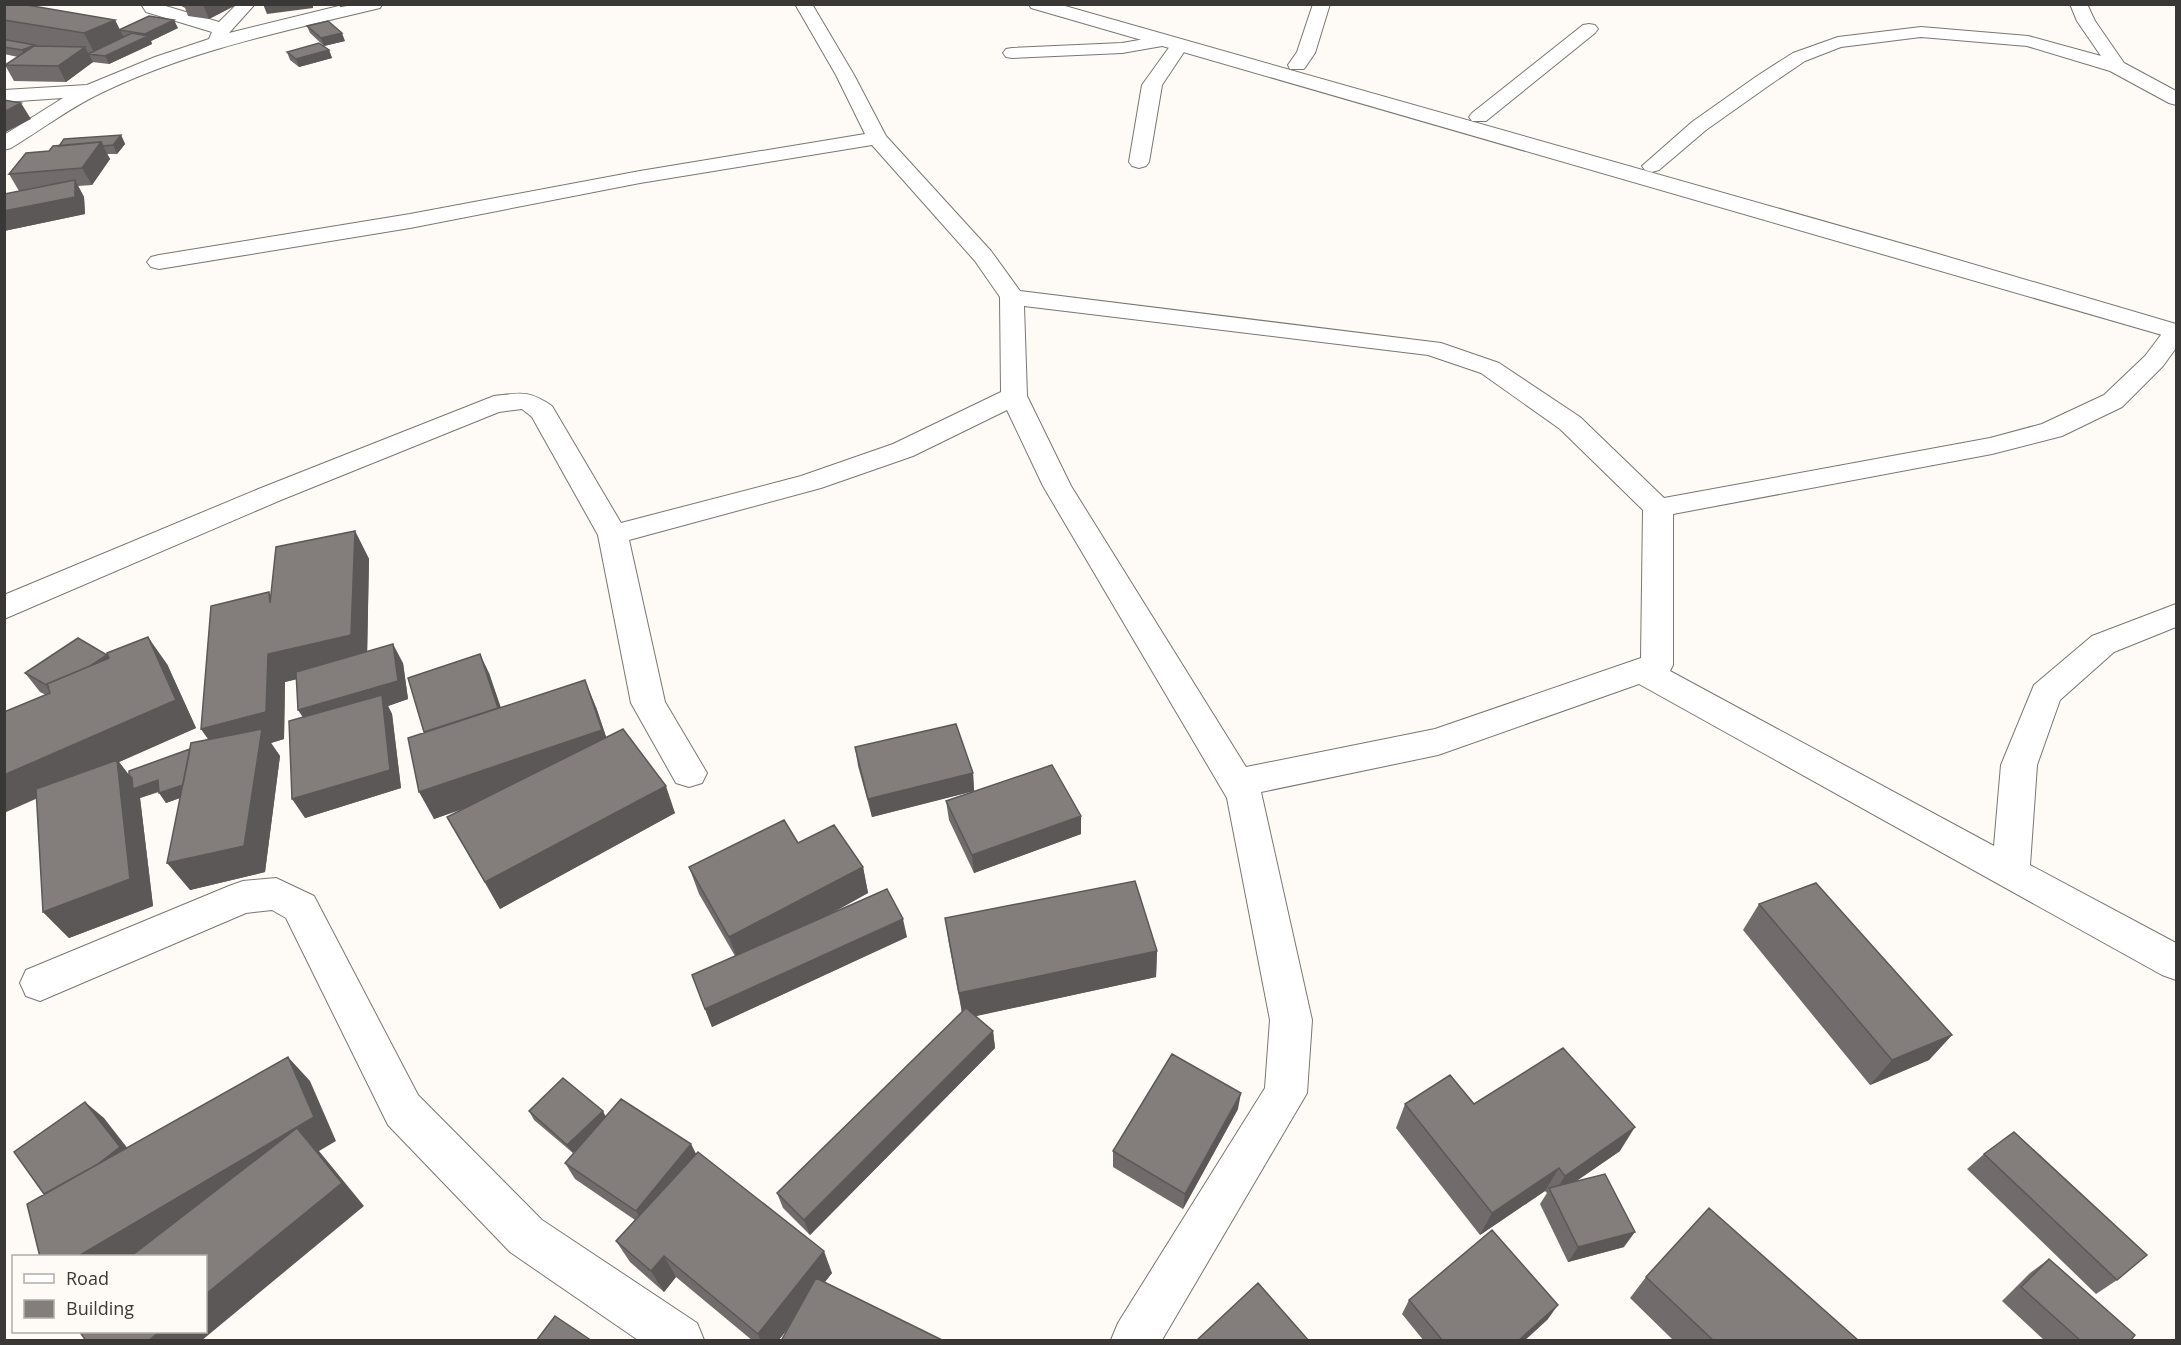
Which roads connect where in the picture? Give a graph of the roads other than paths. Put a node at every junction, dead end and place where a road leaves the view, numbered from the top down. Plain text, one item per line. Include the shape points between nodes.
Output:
1 (149, 4) edge
2 (247, 4) edge
3 (374, 4) edge
4 (803, 4) edge
5 (1037, 4) edge
6 (1079, 4) edge
7 (1322, 4) edge
8 (2078, 4) edge
9 (1589, 30) dead end
10 (219, 36) junction
11 (1171, 44) junction
12 (1011, 53) dead end
13 (1297, 65) junction
14 (2117, 67) junction
15 (92, 90) junction
16 (4, 96) edge
17 (2176, 99) edge
18 (1479, 117) junction
19 (877, 138) junction
20 (4, 144) edge
21 (1139, 162) dead end
22 (1652, 166) junction
23 (159, 262) dead end
24 (1012, 297) junction
25 (2176, 316) edge
26 (2176, 332) edge
27 (1014, 396) junction
28 (1658, 508) junction
29 (613, 535) junction
30 (4, 608) edge
31 (2176, 615) edge
32 (1640, 670) junction
33 (688, 773) dead end
34 (1237, 783) junction
35 (2010, 873) junction
36 (2176, 963) edge
37 (40, 983) dead end
38 (680, 1341) edge
39 (1135, 1341) edge

1 - 10 street
2 - 10 street
3 - 10 street
4 - 19 street
5 - 11 street
6 - 13 street
7 - 13 street via 1306,53
8 - 14 street
9 - 18 street
10 - 15 street
11 - 12 street
11 - 21 street via 1152,84
11 - 26 street via 1920,255
13 - 18 street
14 - 17 street
14 - 22 street via 2028,41 1921,32 1838,42 1799,57 1764,80 1699,126
15 - 16 street
15 - 20 street
18 - 22 street
19 - 23 street
19 - 24 street via 983,256
22 - 25 street via 1946,246
24 - 27 street
24 - 28 street via 1432,348 1490,368 1570,423
26 - 28 street via 2154,361 2114,401 2052,430 1992,446
27 - 29 street via 903,450 811,482
27 - 34 street via 1057,486
28 - 32 street via 1657,665
29 - 30 street via 543,412 527,401 494,404
29 - 33 street via 648,702
31 - 35 street via 2103,644 2046,693 2019,765
32 - 34 street via 1438,742
32 - 35 street
34 - 39 street via 1245,796 1291,1020 1286,1094
35 - 36 street
37 - 38 street via 243,897 276,894 300,906 403,1110 525,1236

